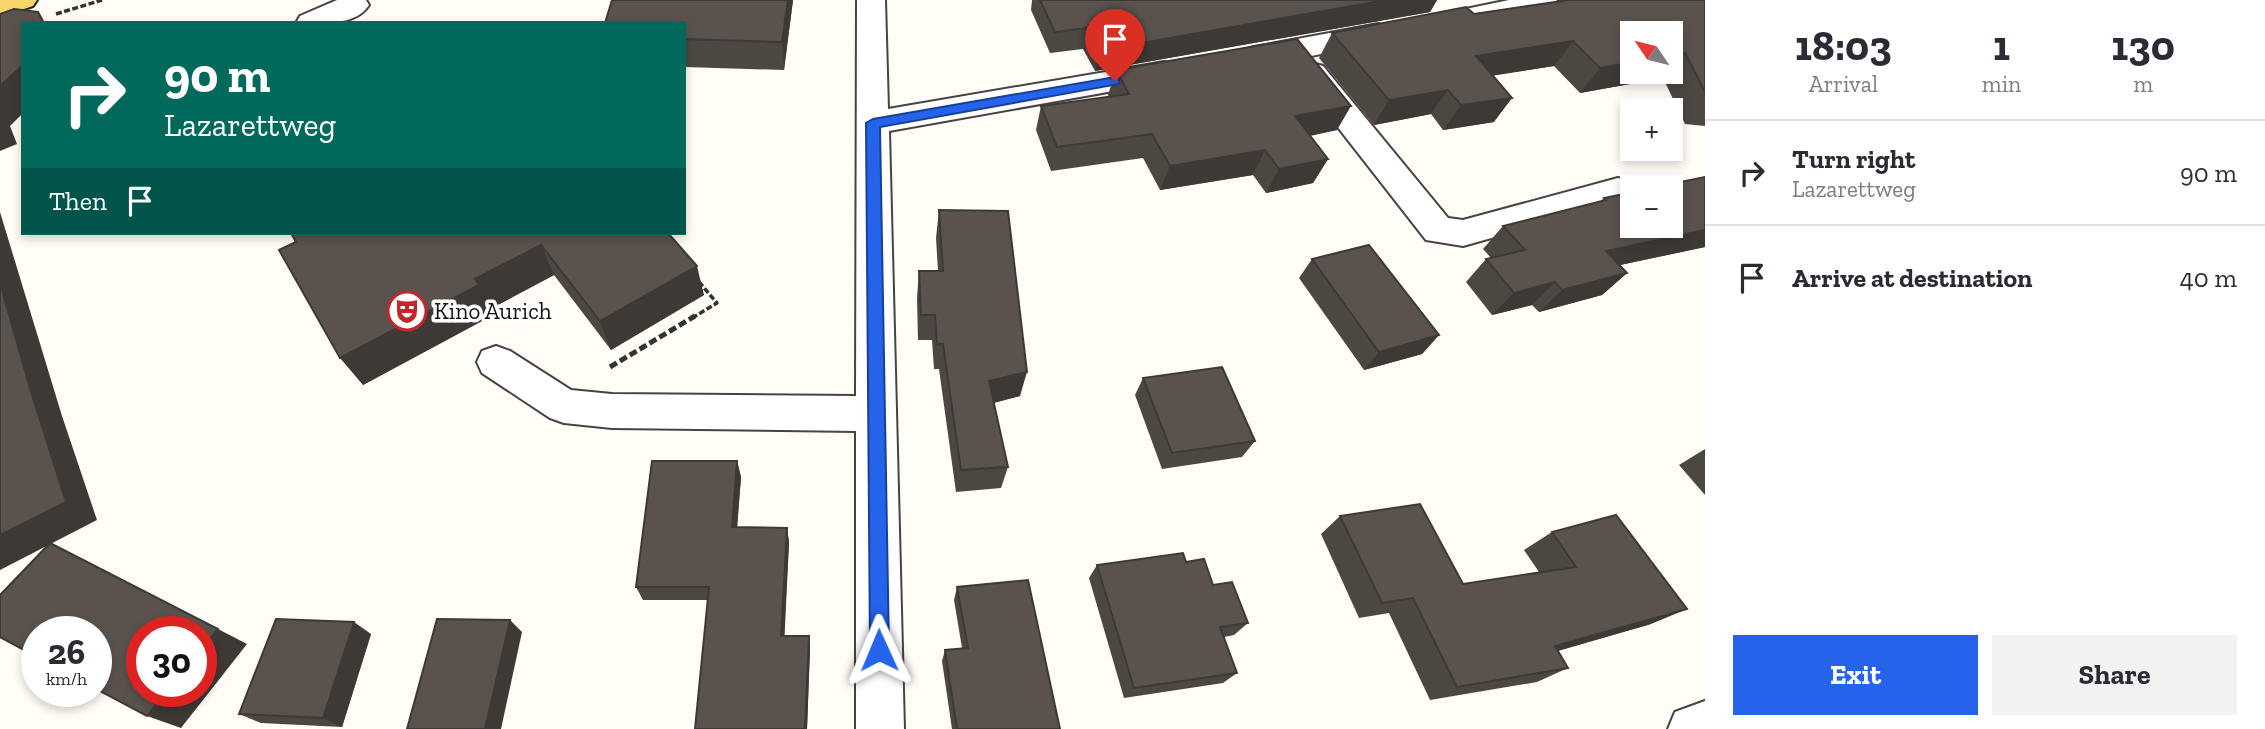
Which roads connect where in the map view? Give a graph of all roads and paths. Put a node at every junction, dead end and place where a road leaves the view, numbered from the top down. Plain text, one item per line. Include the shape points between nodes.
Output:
1 (23, 0) edge
2 (102, 0) edge
3 (351, 0) edge
4 (871, 0) edge
5 (1554, 0) edge
6 (0, 8) edge
7 (1451, 13) edge
8 (46, 17) dead end
9 (315, 21) edge
10 (1400, 30) edge
11 (1293, 50) junction
12 (873, 123) junction
13 (1618, 190) dead end
14 (693, 275) edge
15 (496, 362) dead end
16 (555, 401) junction
17 (876, 414) junction
18 (1705, 725) edge
19 (880, 729) edge
20 (1692, 729) edge

1 - 6 main road
2 - 8 path
3 - 9 street via 355,5
4 - 12 street
5 - 7 street
10 - 11 street
11 - 12 street
11 - 13 street via 1438,231 1463,233
12 - 17 street
14 - 16 path via 717,303
15 - 16 street
16 - 17 street via 612,411
17 - 19 street
18 - 20 street

